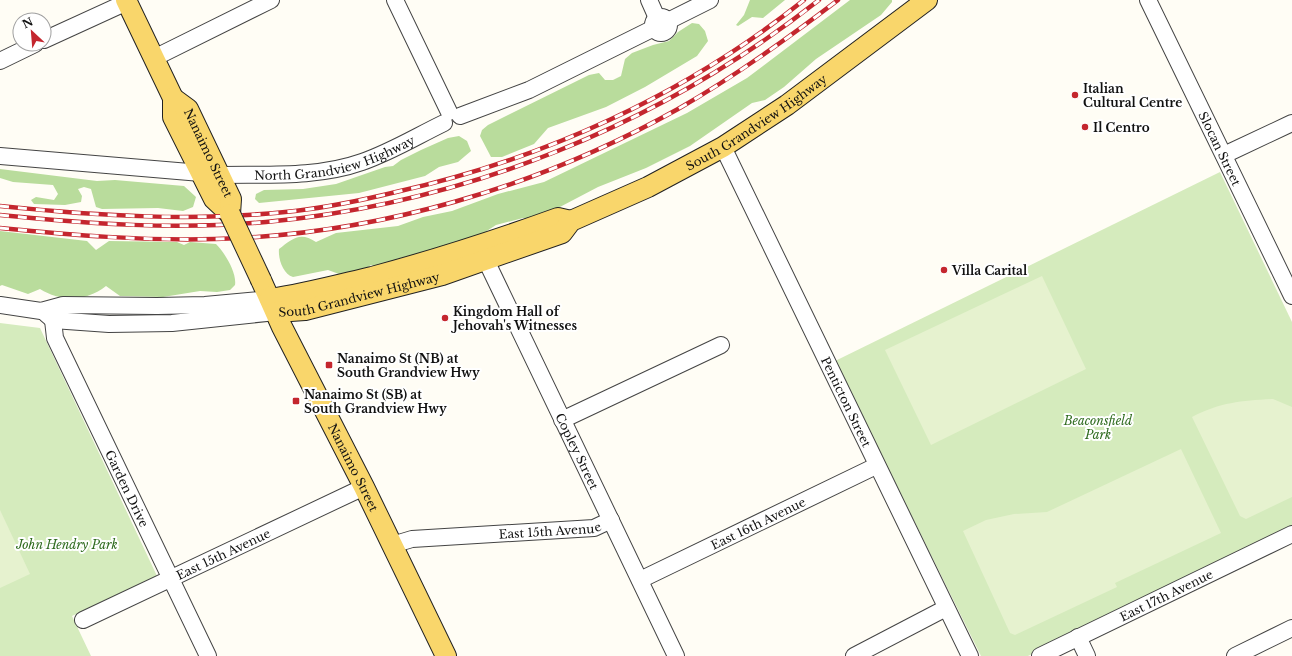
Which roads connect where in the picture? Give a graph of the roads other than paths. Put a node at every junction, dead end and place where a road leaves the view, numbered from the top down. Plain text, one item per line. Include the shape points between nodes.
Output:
1 (271, 0) edge
2 (395, 0) edge
3 (648, 0) edge
4 (710, 0) edge
5 (927, 0) edge
6 (1148, 0) edge
7 (126, 1) edge
8 (660, 22) junction
9 (52, 36) edge
10 (19, 52) edge
11 (154, 58) junction
12 (0, 61) edge
13 (451, 117) junction
14 (1292, 123) edge
15 (723, 147) junction
16 (1224, 155) junction
17 (0, 156) edge
18 (210, 174) junction
19 (483, 254) junction
20 (1292, 296) edge
21 (273, 305) junction
22 (0, 306) edge
23 (47, 315) junction
24 (721, 345) dead end
25 (562, 420) junction
26 (876, 466) junction
27 (364, 487) junction
28 (611, 520) junction
29 (1292, 534) edge
30 (392, 544) junction
31 (171, 579) junction
32 (640, 580) junction
33 (946, 608) junction
34 (83, 620) dead end
35 (1292, 628) edge
36 (1078, 637) junction
37 (208, 656) edge
38 (446, 656) edge
39 (676, 656) edge
40 (854, 656) edge
41 (970, 656) edge
42 (1040, 656) edge
43 (1088, 656) edge
44 (1235, 656) edge

1 - 11 street
2 - 13 street
3 - 8 street
4 - 8 street, North Grandview Highway
5 - 15 main road, South Grandview Highway via 787,105
6 - 16 street, Slocan Street
7 - 9 street
7 - 11 main road, Nanaimo Street
8 - 13 street, North Grandview Highway via 529,90
10 - 12 street
11 - 18 main road, Nanaimo Street via 173,98 188,109
13 - 18 street, North Grandview Highway via 383,154 333,170 298,174
14 - 16 street
15 - 19 main road, South Grandview Highway via 648,187 571,220 558,218
15 - 26 street, Penticton Street
16 - 20 street, Slocan Street
17 - 18 street, North Grandview Highway
18 - 21 main road, Nanaimo Street, bridge
19 - 21 main road, South Grandview Highway via 298,295
19 - 25 street, Copley Street
21 - 23 street, South Grandview Highway via 63,305
21 - 27 main road, Nanaimo Street
22 - 23 street, South Grandview Highway
23 - 31 street, Garden Drive via 55,338
24 - 25 street
25 - 28 street, Copley Street
26 - 32 street, East 16th Avenue
26 - 33 street, Penticton Street
27 - 30 main road, Nanaimo Street
27 - 31 street, East 15th Avenue
28 - 30 street, East 15th Avenue via 594,528 412,539
28 - 32 street, Copley Street
29 - 36 street, East 17th Avenue
30 - 38 main road, Nanaimo Street
31 - 34 street, East 15th Avenue
31 - 37 street, Garden Drive
32 - 39 street, Copley Street
33 - 40 street
33 - 41 street, Penticton Street
35 - 44 street
36 - 42 street, East 17th Avenue
36 - 43 street

